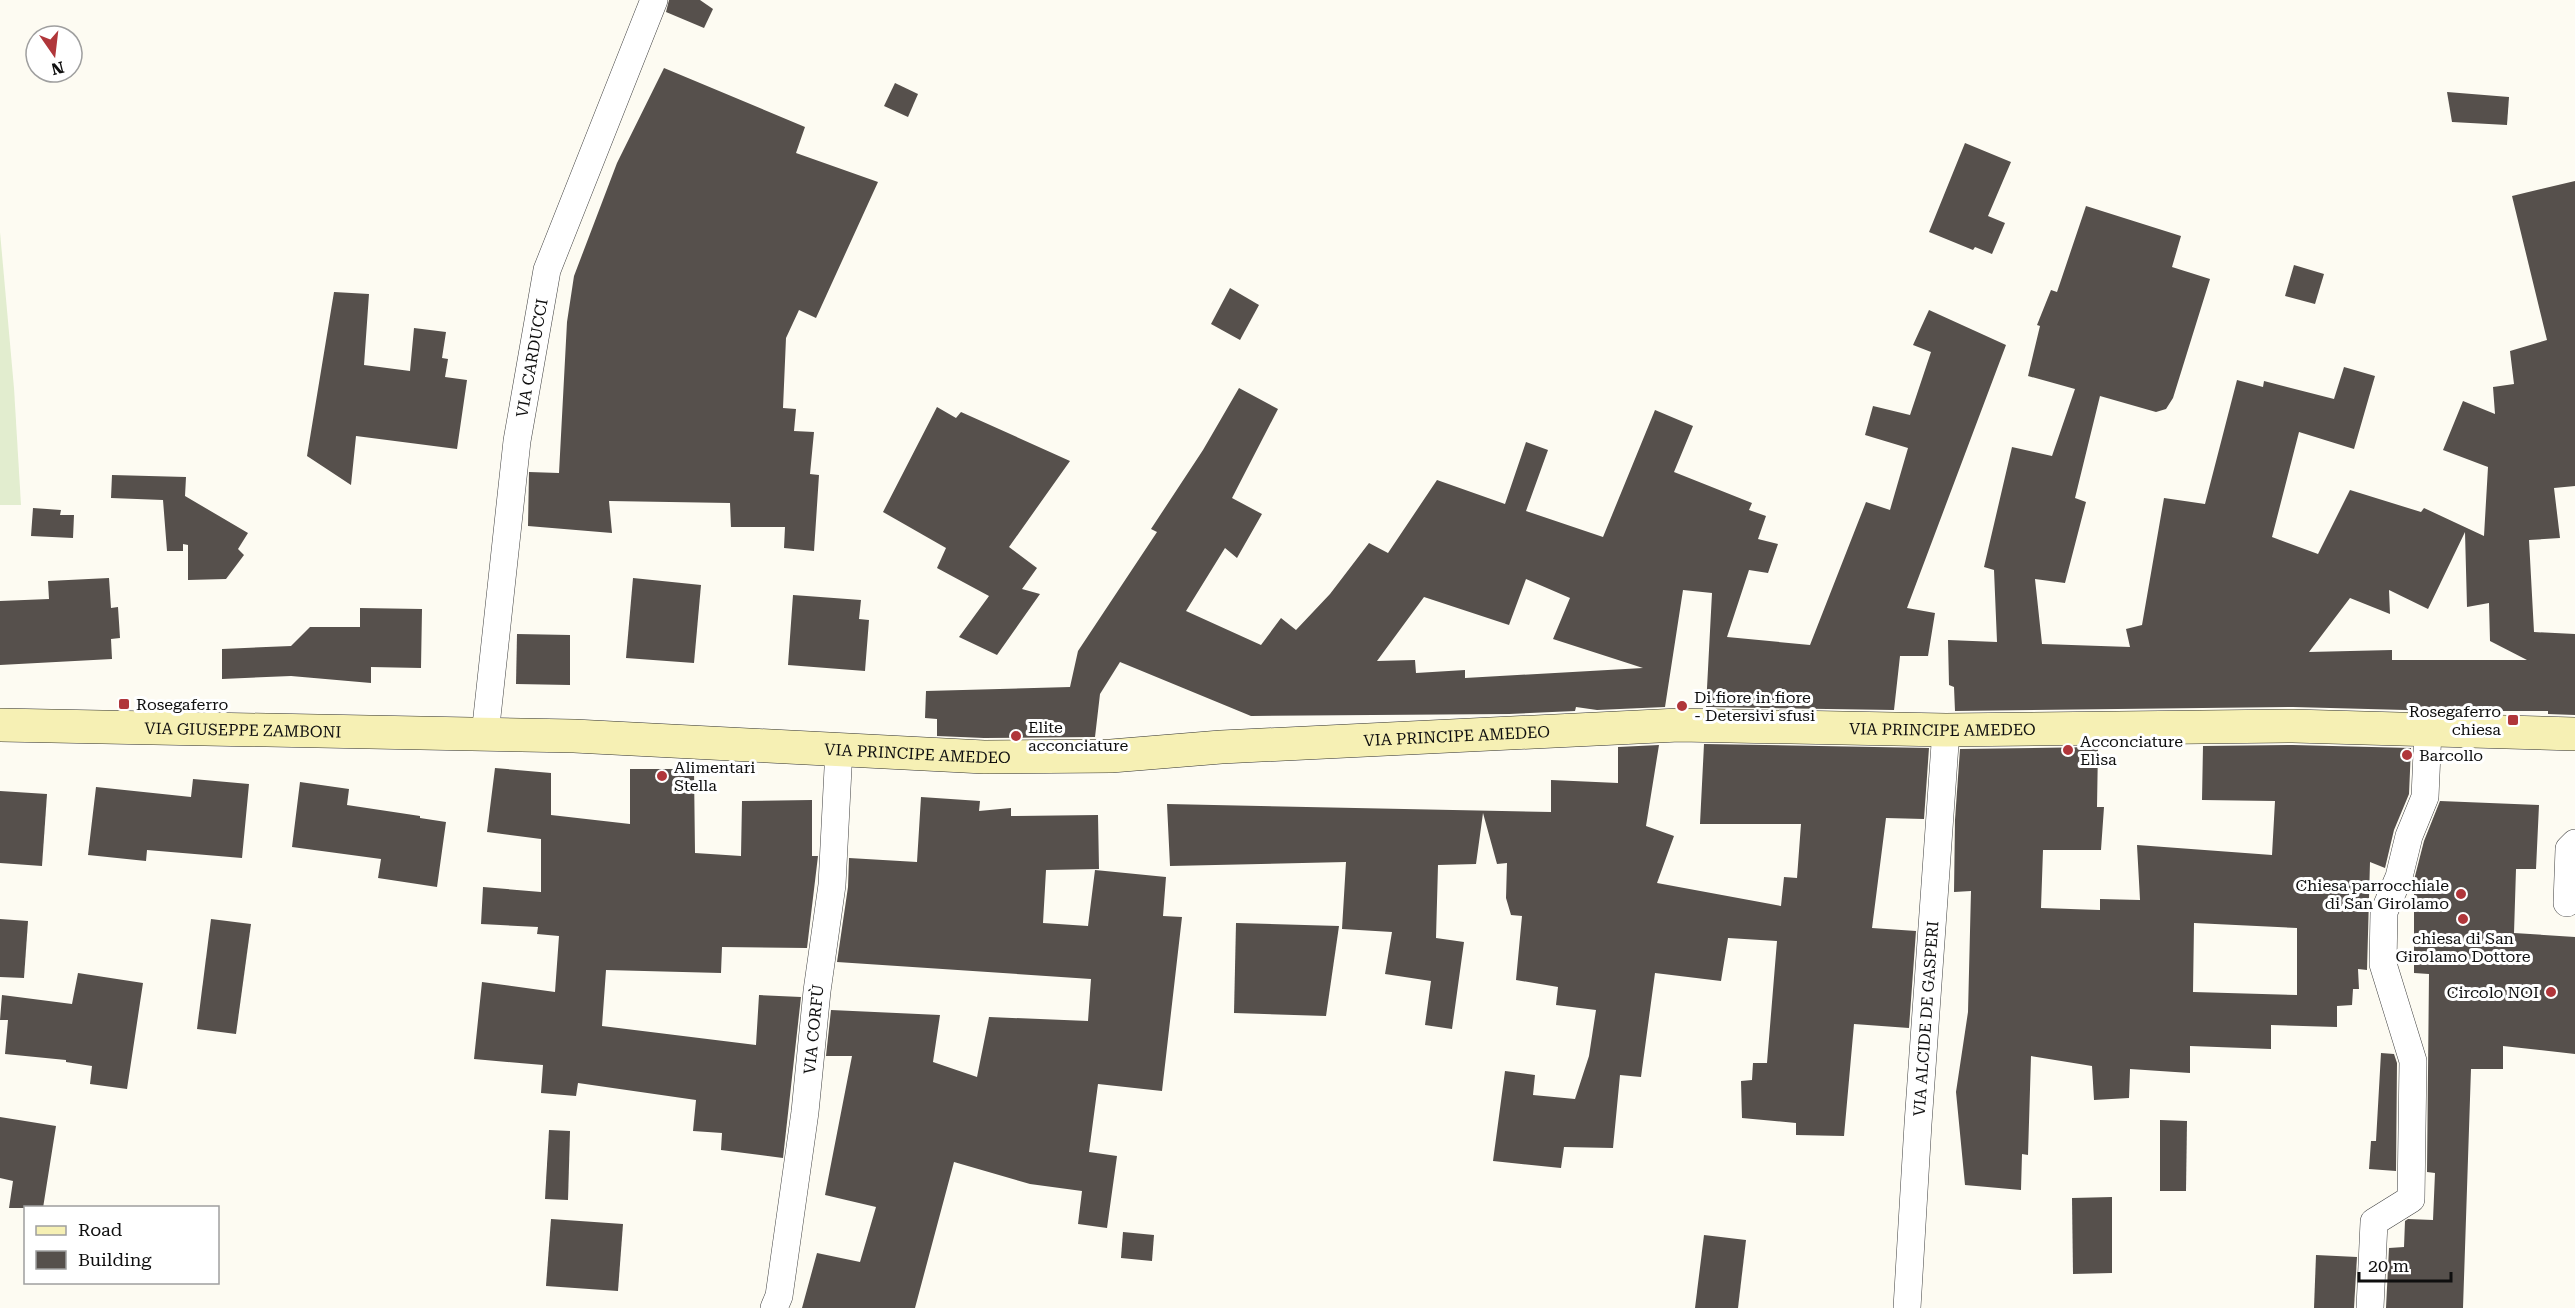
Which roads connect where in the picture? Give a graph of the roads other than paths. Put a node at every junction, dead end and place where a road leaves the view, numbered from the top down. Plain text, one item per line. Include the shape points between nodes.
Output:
1 (654, 0) edge
2 (0, 725) edge
3 (1946, 730) junction
4 (2428, 730) junction
5 (2575, 734) edge
6 (485, 735) junction
7 (839, 749) junction
8 (2575, 843) edge
9 (2567, 903) dead end
10 (774, 1308) edge
11 (1907, 1308) edge
12 (2370, 1308) edge

1 - 6 street, VIA CARDUCCI via 547,270 517,441
2 - 6 street, VIA GIUSEPPE ZAMBONI
3 - 4 street, VIA PRINCIPE AMEDEO via 2293,726
3 - 7 street, VIA PRINCIPE AMEDEO via 1670,726 1221,747 1111,756 984,757
3 - 11 street, VIA ALCIDE DE GASPERI
4 - 5 street, VIA PRINCIPE AMEDEO
4 - 12 street via 2425,797 2384,912 2383,964 2414,1061 2411,1199 2374,1222
6 - 7 street, VIA PRINCIPE AMEDEO
7 - 10 street, VIA CORFÙ via 832,885 805,1112 779,1296
8 - 9 street via 2569,849

